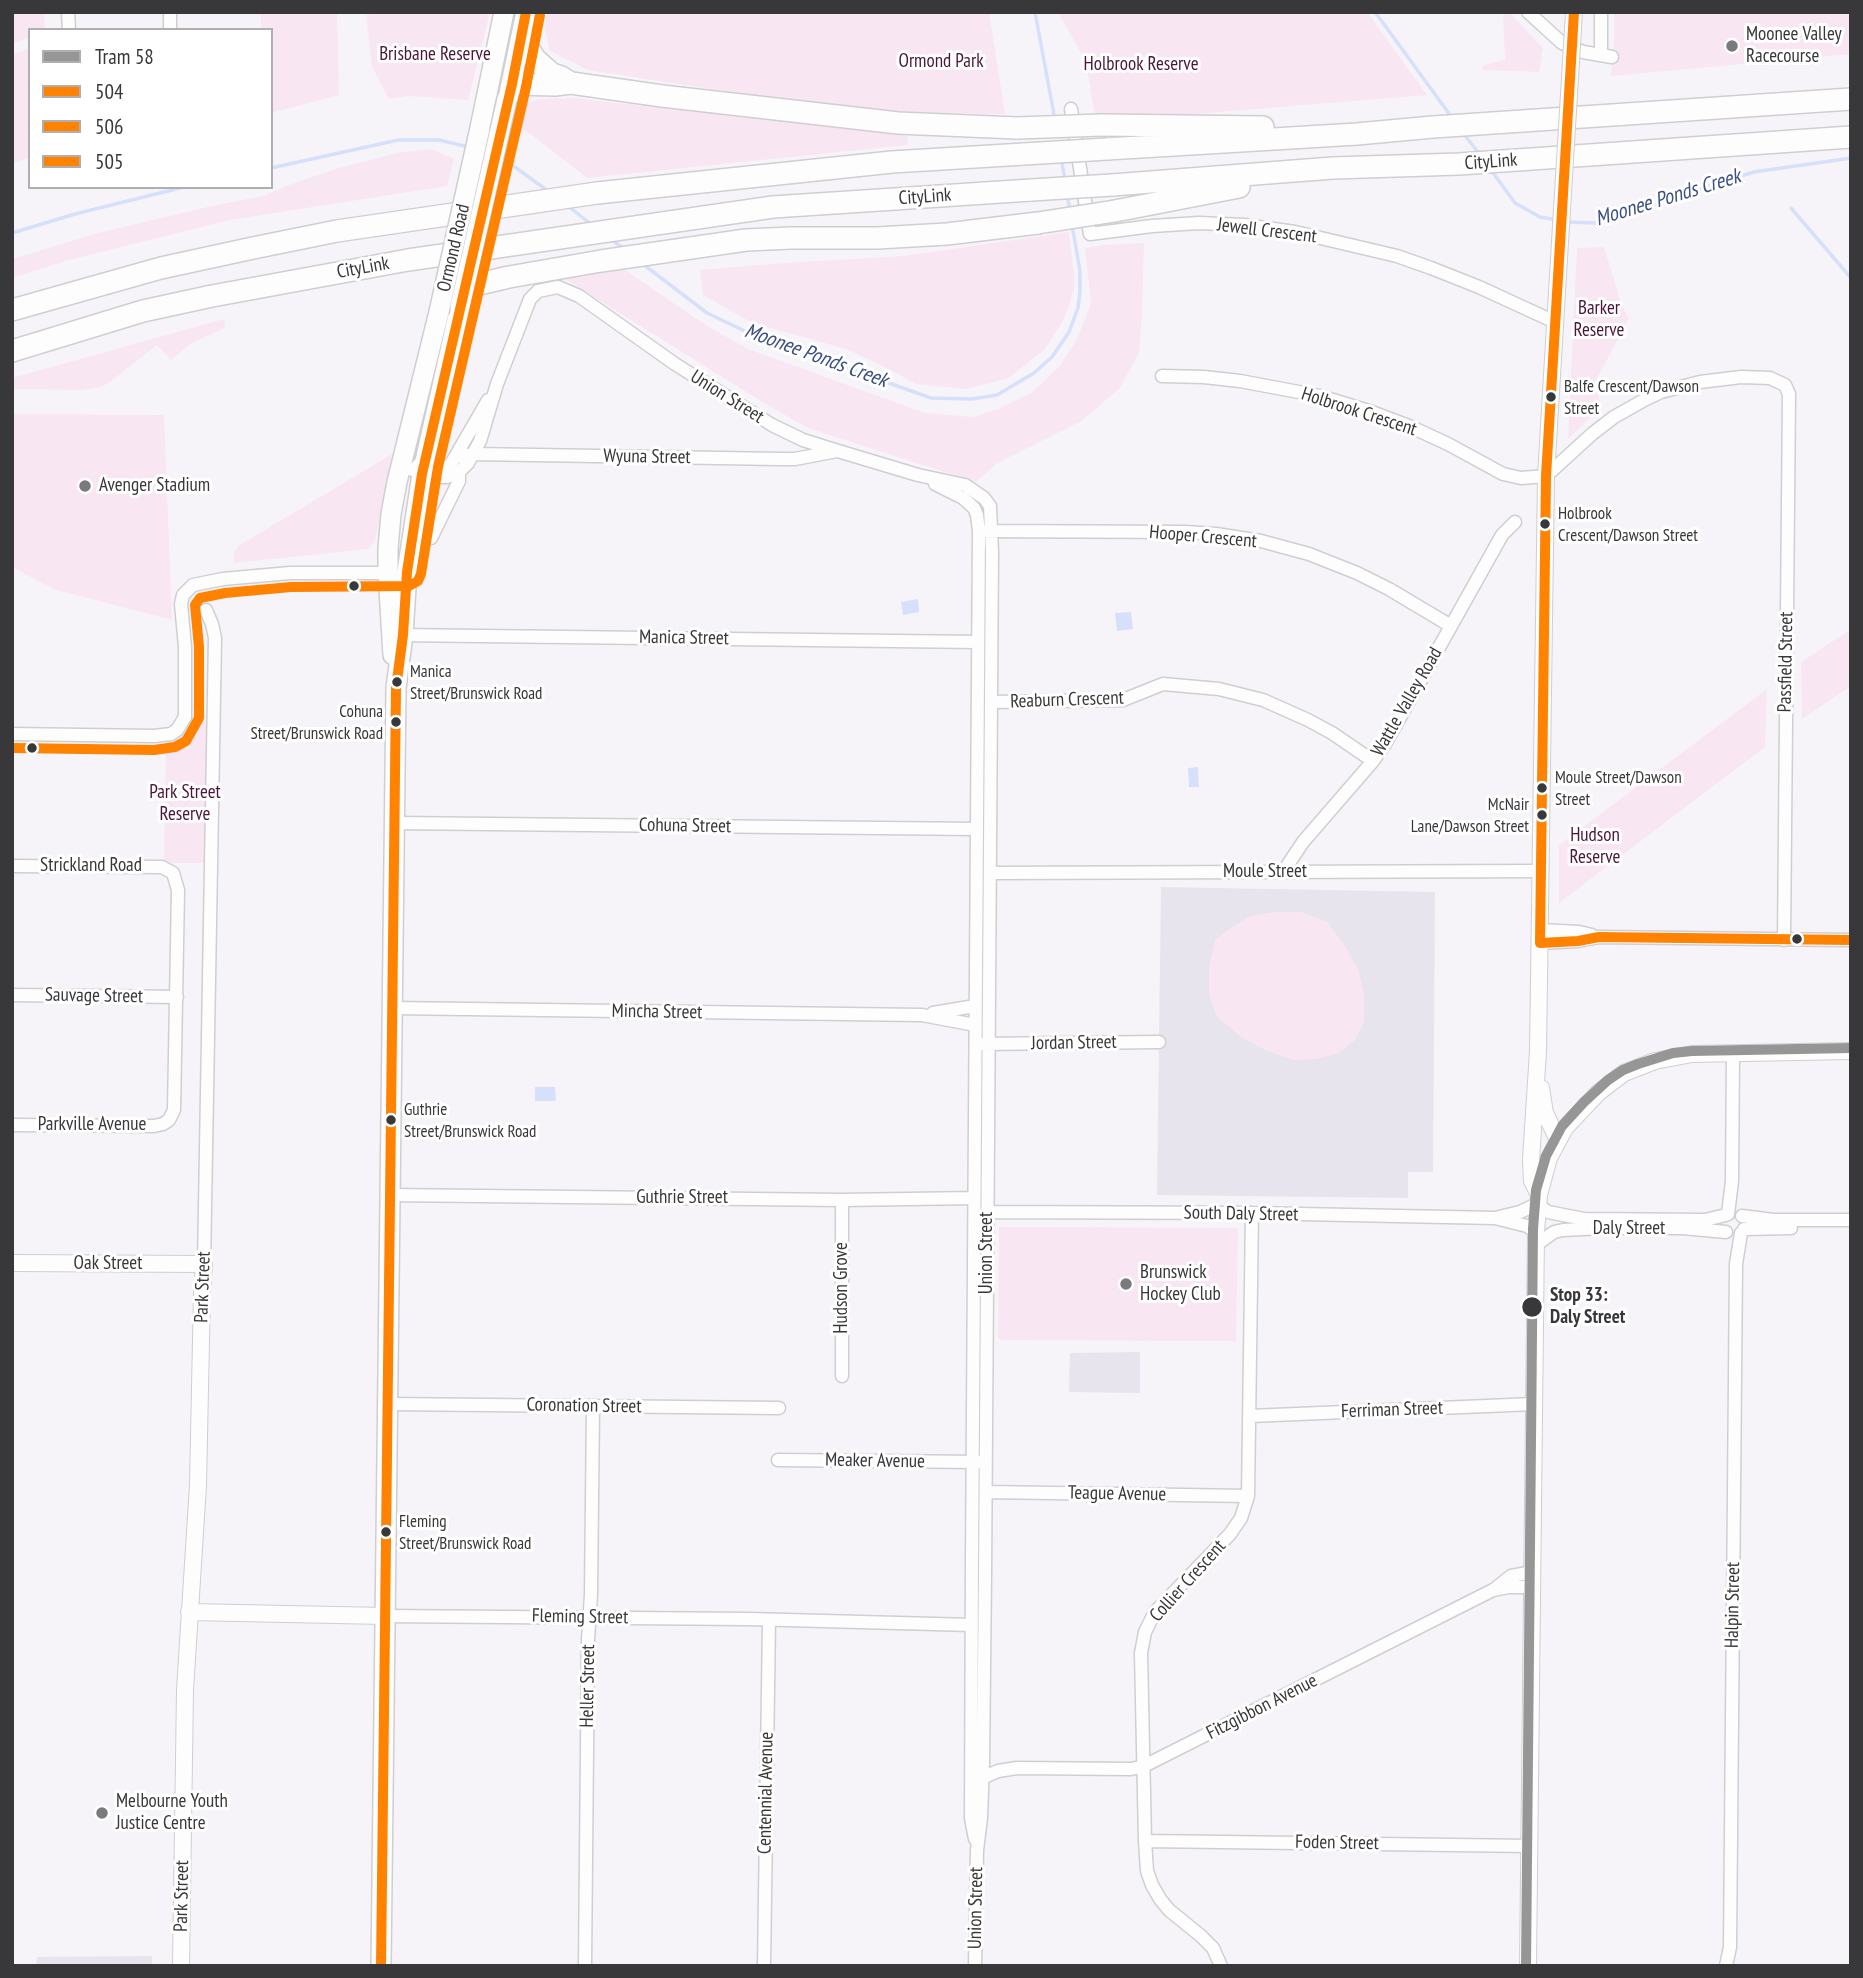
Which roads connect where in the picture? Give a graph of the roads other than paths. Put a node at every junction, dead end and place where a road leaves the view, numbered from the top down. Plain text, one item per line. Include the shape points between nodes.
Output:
1 (504, 12) edge
2 (526, 12) edge
3 (1528, 12) edge
4 (1574, 12) edge
5 (1601, 12) edge
6 (522, 37) junction
7 (571, 83) junction
8 (488, 91) junction
9 (510, 92) junction
10 (1851, 99) edge
11 (1071, 109) dead end
12 (1433, 127) junction
13 (1851, 137) edge
14 (1333, 168) junction
15 (462, 258) junction
16 (509, 277) junction
17 (463, 297) junction
18 (12, 310) edge
19 (1555, 322) junction
20 (12, 351) edge
21 (1162, 376) dead end
22 (497, 384) junction
23 (838, 451) junction
24 (474, 454) junction
25 (457, 457) junction
26 (423, 469) junction
27 (459, 472) junction
28 (399, 474) junction
29 (1546, 476) junction
30 (1516, 522) dead end
31 (986, 531) junction
32 (431, 538) dead end
33 (397, 573) junction
34 (206, 610) dead end
35 (1451, 626) junction
36 (397, 635) junction
37 (978, 642) junction
38 (992, 702) junction
39 (12, 734) edge
40 (984, 747) junction
41 (1373, 761) junction
42 (394, 822) junction
43 (977, 829) junction
44 (12, 866) edge
45 (1541, 871) junction
46 (1283, 872) junction
47 (990, 873) junction
48 (1540, 936) junction
49 (1784, 940) junction
50 (1851, 940) edge
51 (12, 995) edge
52 (177, 997) junction
53 (975, 1006) junction
54 (392, 1008) junction
55 (922, 1015) junction
56 (975, 1025) junction
57 (1158, 1042) dead end
58 (982, 1044) junction
59 (1538, 1051) junction
60 (1851, 1051) edge
61 (1733, 1053) junction
62 (12, 1125) edge
63 (1558, 1140) junction
64 (390, 1195) junction
65 (974, 1198) junction
66 (842, 1200) junction
67 (1538, 1200) junction
68 (988, 1212) junction
69 (1252, 1213) junction
70 (1495, 1218) junction
71 (1851, 1220) edge
72 (1734, 1223) junction
73 (1851, 1229) edge
74 (1536, 1239) junction
75 (12, 1263) edge
76 (204, 1264) junction
77 (842, 1376) dead end
78 (388, 1404) junction
79 (1534, 1404) junction
80 (593, 1406) junction
81 (779, 1408) dead end
82 (1250, 1416) junction
83 (778, 1460) dead end
84 (980, 1462) junction
85 (986, 1492) junction
86 (1248, 1496) junction
87 (1533, 1579) junction
88 (189, 1612) junction
89 (385, 1616) junction
90 (590, 1617) junction
91 (769, 1620) junction
92 (972, 1625) junction
93 (983, 1763) junction
94 (1143, 1766) junction
95 (1017, 1768) junction
96 (982, 1778) junction
97 (1145, 1841) junction
98 (1530, 1846) junction
99 (977, 1850) junction
100 (1730, 1947) junction
101 (181, 1966) edge
102 (381, 1966) edge
103 (585, 1966) edge
104 (764, 1966) edge
105 (975, 1966) edge
106 (1221, 1966) edge
107 (1528, 1966) edge
108 (1726, 1966) edge
109 (1734, 1966) edge

1 - 8 main road, Ormond Road
2 - 6 main road, Ormond Road
3 - 5 street via 1562,43 1607,55
4 - 19 street, bridge
6 - 7 highway via 535,59
6 - 9 main road, Ormond Road
7 - 9 highway
7 - 12 highway, bridge via 898,124
8 - 9 main road
8 - 15 main road, Ormond Road, bridge
9 - 15 main road, Ormond Road, bridge
10 - 12 highway, CityLink
11 - 19 street, Jewell Crescent via 1090,234 1199,223 1296,232 1420,264
12 - 18 highway, CityLink, bridge via 892,162 597,193 253,247
13 - 14 highway, CityLink via 1460,164
14 - 16 highway, bridge via 1038,223 935,235 746,240
14 - 20 highway, CityLink, bridge via 773,207 408,260 212,296 117,318
15 - 16 highway
15 - 17 main road, Ormond Road, bridge
15 - 28 main road, Ormond Road, bridge via 439,312
16 - 17 highway
17 - 26 main road, Ormond Road
19 - 29 street
21 - 29 street, Holbrook Crescent via 1240,381 1320,396 1409,426 1503,474
22 - 23 street, Union Street via 530,299 551,287 564,289 762,420
22 - 24 street
22 - 25 street
23 - 24 street, Wyuna Street via 795,459
23 - 31 street, Union Street via 972,488 990,506
24 - 25 street, Wyuna Street
24 - 27 street
25 - 26 street, Wyuna Street via 442,468
26 - 27 street via 447,477
26 - 28 street
26 - 33 main road, Ormond Road
27 - 32 street via 460,479
28 - 33 main road, Ormond Road via 389,537
29 - 45 street
29 - 49 street, Passfield Street via 1614,417 1661,392 1741,377 1770,378 1785,385 1789,394
30 - 35 street, Wattle Valley Road via 1502,536
31 - 35 street, Hooper Crescent via 1185,532 1261,541 1357,573
31 - 37 street, Union Street
31 - 38 street, Union Street
33 - 36 main road
33 - 39 street via 290,573 193,585 181,604 185,717 177,730 154,736
34 - 76 street, Park Street via 215,638
35 - 41 street, Wattle Valley Road
36 - 37 street, Manica Street
36 - 42 main road
37 - 40 street, Union Street
38 - 40 street, Union Street
38 - 41 street, Reaburn Crescent via 1123,701 1163,684 1219,689 1263,700 1308,720
40 - 43 street, Union Street
40 - 47 street, Union Street
41 - 46 street, Wattle Valley Road
42 - 43 street, Cohuna Street
42 - 54 main road
43 - 53 street, Union Street
44 - 52 street, Strickland Road via 153,866 173,873 178,890
45 - 46 street, Moule Street
45 - 48 street
46 - 47 street, Moule Street
47 - 58 street, Union Street
48 - 49 street
48 - 59 street
49 - 50 street
51 - 52 street, Sauvage Street
52 - 62 street, Parkville Avenue via 174,1110 169,1120 155,1126
53 - 55 street, Mincha Street
53 - 56 street, Union Street
54 - 55 street, Mincha Street
54 - 64 main road
55 - 56 street, Mincha Street
56 - 58 street, Union Street
57 - 58 street, Jordan Street
58 - 65 street, Union Street
58 - 68 street, Union Street
59 - 63 street via 1545,1113
59 - 67 street via 1531,1160
60 - 61 street
61 - 63 street via 1673,1056 1624,1073 1586,1104
61 - 72 street, Halpin Street
63 - 67 street
64 - 66 street, Guthrie Street
64 - 78 main road
65 - 66 street, Guthrie Street
65 - 84 street, Union Street
66 - 77 street, Hudson Grove
67 - 70 street, South Daly Street via 1520,1212
67 - 72 street, Daly Street via 1548,1212 1584,1219
67 - 74 street
68 - 69 street, South Daly Street
68 - 84 street, Union Street
69 - 70 street, South Daly Street
69 - 82 street, Collier Crescent
70 - 74 street, South Daly Street via 1527,1226
71 - 72 street, Daly Street
72 - 73 street, Daly Street
72 - 74 street, Daly Street via 1563,1230
72 - 100 street, Halpin Street
74 - 79 street
75 - 76 street, Oak Street
76 - 88 street, Park Street
78 - 80 street, Coronation Street
78 - 89 main road
79 - 82 street, Ferriman Street
79 - 87 street
80 - 81 street, Coronation Street
80 - 90 street, Heller Street
82 - 86 street, Collier Crescent
83 - 84 street, Meaker Avenue
84 - 85 street, Union Street
84 - 92 street, Union Street
85 - 86 street, Teague Avenue
85 - 93 street, Union Street
86 - 94 street, Collier Crescent via 1230,1534 1155,1612 1145,1632 1141,1653
87 - 94 street, Fitzgibbon Avenue via 1493,1590
87 - 98 street
88 - 89 street, Fleming Street
88 - 101 street, Park Street
89 - 90 street, Fleming Street
89 - 102 main road
90 - 91 street, Fleming Street
90 - 103 street, Heller Street
91 - 92 street, Fleming Street
91 - 104 street, Centennial Avenue
92 - 99 street, Union Street via 971,1818
93 - 95 street, Fitzgibbon Avenue
93 - 96 street, Union Street
94 - 95 street, Fitzgibbon Avenue
94 - 97 street, Collier Crescent
95 - 96 street, Fitzgibbon Avenue
96 - 99 street, Union Street
97 - 98 street, Foden Street
97 - 106 street, Collier Crescent via 1147,1871 1160,1899 1213,1948
98 - 107 street
99 - 105 street, Union Street
100 - 108 street, Halpin Street
100 - 109 street, Halpin Street

